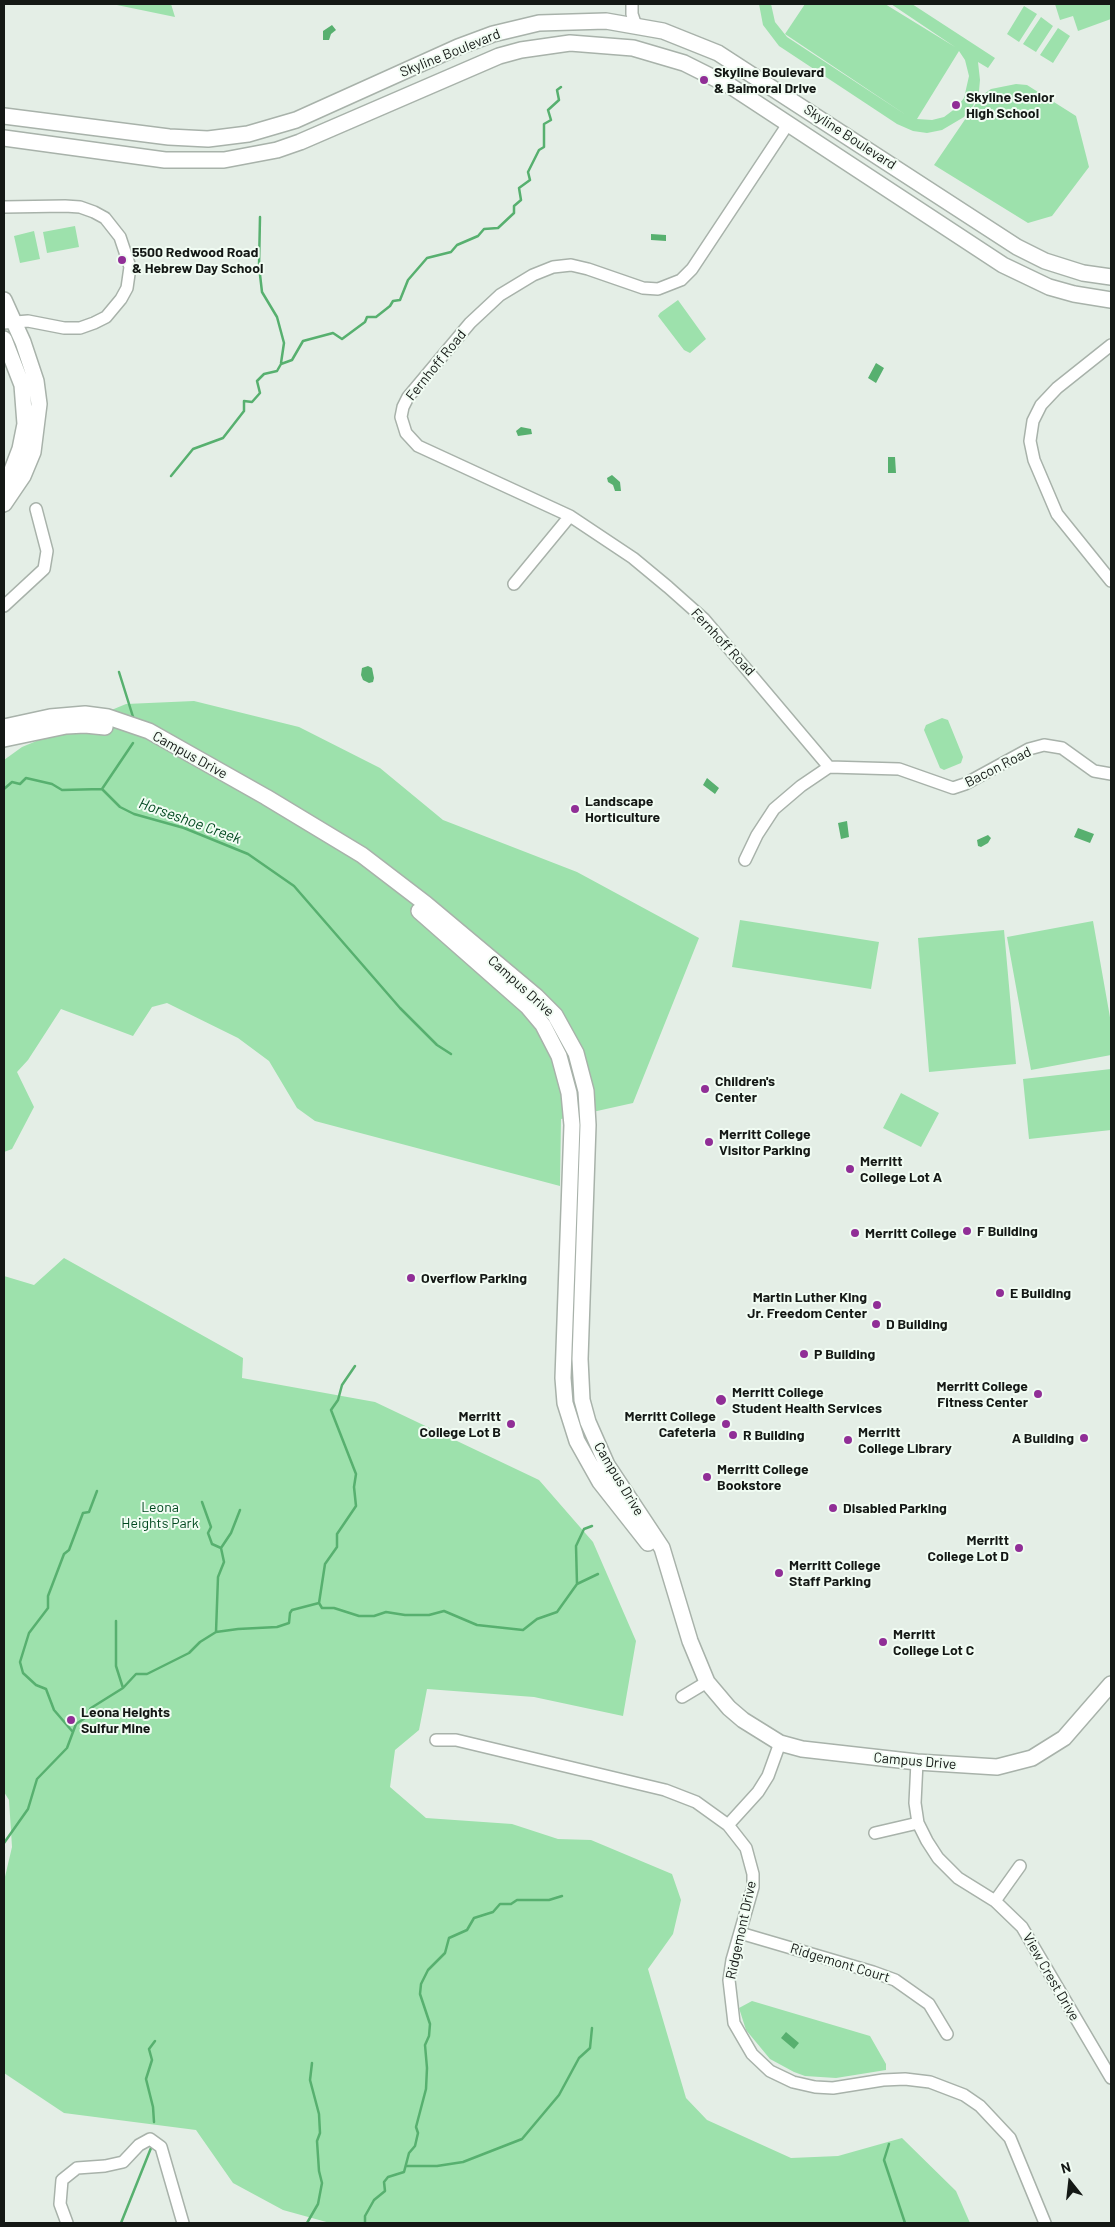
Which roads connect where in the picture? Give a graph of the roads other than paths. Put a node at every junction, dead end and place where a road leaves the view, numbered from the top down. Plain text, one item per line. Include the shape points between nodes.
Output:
1 (632, 4) edge
2 (636, 26) junction
3 (633, 48) junction
4 (4, 116) edge
5 (788, 124) junction
6 (4, 138) edge
7 (4, 207) edge
8 (1111, 277) edge
9 (4, 300) edge
10 (1111, 300) edge
11 (9, 323) edge
12 (4, 338) edge
13 (1111, 345) edge
14 (4, 484) edge
15 (4, 504) edge
16 (36, 509) dead end
17 (570, 516) junction
18 (1111, 581) edge
19 (514, 584) dead end
20 (4, 606) edge
21 (66, 720) junction
22 (4, 727) edge
23 (4, 739) edge
24 (829, 766) junction
25 (1111, 774) edge
26 (745, 860) dead end
27 (707, 1682) junction
28 (1111, 1684) edge
29 (682, 1697) dead end
30 (436, 1740) dead end
31 (780, 1743) junction
32 (917, 1762) junction
33 (918, 1823) junction
34 (728, 1825) junction
35 (875, 1834) dead end
36 (1020, 1866) dead end
37 (995, 1901) junction
38 (740, 1934) junction
39 (947, 2034) dead end
40 (1111, 2078) edge
41 (67, 2223) edge
42 (183, 2223) edge
43 (1045, 2223) edge

1 - 2 street
2 - 3 main road
2 - 4 main road, Skyline Boulevard via 606,21 560,21 492,34 296,120 248,134 208,139 169,138
2 - 8 main road, Skyline Boulevard via 693,41 746,69 1017,247 1045,261
3 - 5 main road, Skyline Boulevard via 672,58 708,74
3 - 6 main road, Skyline Boulevard via 570,43 499,56 300,142 224,160 165,160
5 - 10 main road, Skyline Boulevard via 1003,265 1049,287
5 - 17 street, Fernhoff Road via 692,269 681,280 658,290 643,288 571,265 553,267 533,275 500,295 470,323 408,397 403,407 403,426 418,446
7 - 11 street via 65,206 94,212 104,218 120,237 130,267 127,288 121,299 106,317 94,324 64,328 28,321
9 - 11 main road
11 - 15 main road via 36,381 39,404 33,452 23,476
12 - 14 main road via 22,385 25,424 20,448
13 - 18 street via 1041,405 1033,421 1030,440 1034,460 1057,514
16 - 20 street via 47,551 44,569
17 - 19 street
17 - 24 street, Fernhoff Road via 633,558 704,619
21 - 22 main road, Campus Drive
21 - 23 main road, Campus Drive
21 - 27 main road, Campus Drive via 127,733 183,756 315,838 400,895 527,1006 554,1043 565,1075 572,1125 563,1378 565,1404 577,1441 600,1482 669,1573 690,1641
24 - 25 street, Bacon Road via 899,769 953,788 1029,749 1044,745 1062,748 1094,771
24 - 26 street via 774,809
27 - 29 street
27 - 31 main road, Campus Drive via 743,1720
28 - 32 main road, Campus Drive via 1064,1738 1032,1758 997,1767
30 - 34 street, Ridgemont Drive via 456,1740 665,1790 696,1802
31 - 32 main road, Campus Drive via 827,1753
31 - 34 street via 768,1776 758,1792
32 - 33 street, View Crest Drive via 915,1803
33 - 35 street
33 - 37 street, View Crest Drive via 938,1858 951,1871
34 - 38 street, Ridgemont Drive via 746,1848 753,1874 753,1887
36 - 37 street
37 - 40 street, View Crest Drive via 1022,1927
38 - 39 street, Ridgemont Court via 895,1980 929,2004
38 - 43 street, Ridgemont Drive via 729,1980 730,2006 737,2030 752,2054 770,2071 793,2082 815,2087 833,2088 905,2079 930,2082 964,2095 980,2106 1010,2138
41 - 42 street via 60,2204 62,2180 77,2168 123,2162 139,2144 150,2139 161,2146

